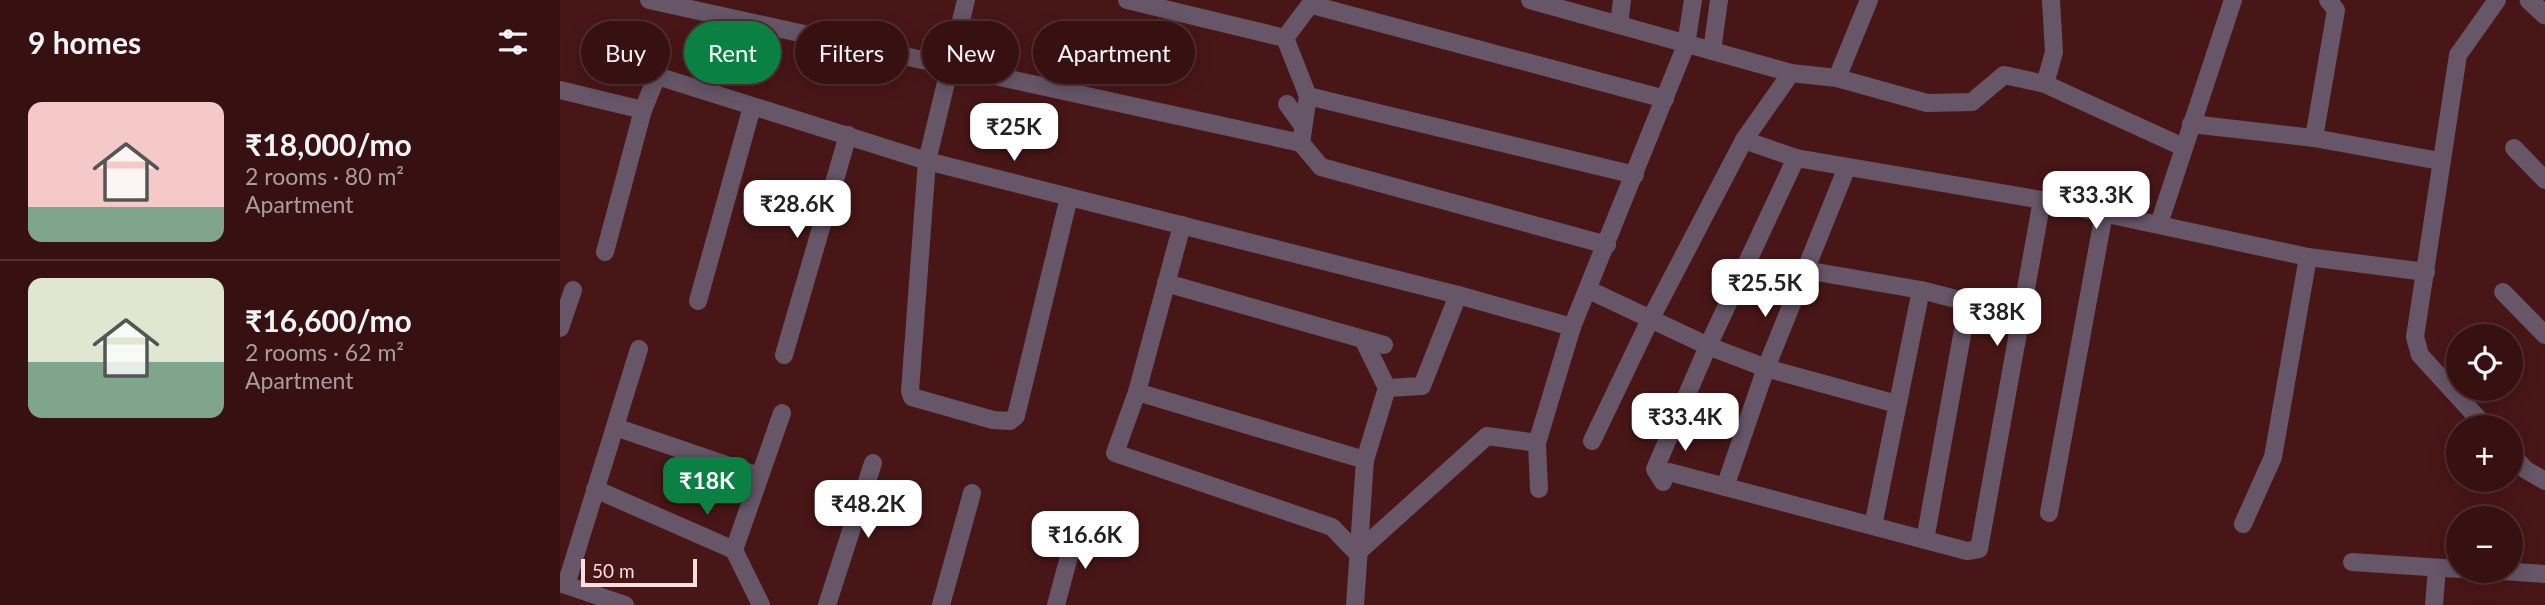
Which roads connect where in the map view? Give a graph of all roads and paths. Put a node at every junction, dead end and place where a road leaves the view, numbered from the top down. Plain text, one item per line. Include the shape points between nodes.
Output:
1 (649, 0) edge
2 (966, 0) edge
3 (1127, 0) edge
4 (1530, 0) edge
5 (1622, 0) edge
6 (1692, 0) edge
7 (1719, 0) edge
8 (1869, 0) edge
9 (2051, 0) edge
10 (2233, 0) edge
11 (2328, 0) edge
12 (2497, 0) edge
13 (2529, 0) edge
14 (684, 4) edge
15 (2545, 15) edge
16 (961, 21) edge
17 (1619, 24) junction
18 (1285, 38) junction
19 (1686, 45) junction
20 (1712, 51) junction
21 (922, 61) edge
22 (1791, 73) junction
23 (1837, 78) junction
24 (1019, 81) edge
25 (945, 84) edge
26 (2045, 84) junction
27 (560, 90) edge
28 (1308, 96) junction
29 (1665, 99) junction
30 (1287, 104) dead end
31 (752, 107) junction
32 (643, 110) junction
33 (2191, 124) junction
34 (848, 135) junction
35 (1302, 135) junction
36 (2315, 138) junction
37 (1744, 140) junction
38 (2183, 148) junction
39 (2514, 148) dead end
40 (1796, 158) junction
41 (927, 161) junction
42 (2440, 161) junction
43 (1847, 167) junction
44 (1635, 176) junction
45 (2545, 180) edge
46 (1069, 197) junction
47 (2042, 200) junction
48 (2104, 213) junction
49 (2159, 224) junction
50 (1182, 225) junction
51 (1607, 245) junction
52 (604, 252) dead end
53 (2308, 257) junction
54 (1805, 270) junction
55 (2426, 272) junction
56 (1166, 283) junction
57 (573, 290) dead end
58 (1589, 290) junction
59 (1921, 290) junction
60 (2503, 292) dead end
61 (1458, 295) junction
62 (698, 301) dead end
63 (1968, 302) junction
64 (2022, 316) junction
65 (1650, 320) junction
66 (1572, 327) junction
67 (560, 328) edge
68 (2545, 334) edge
69 (1363, 339) junction
70 (1384, 345) dead end
71 (1708, 346) junction
72 (639, 349) dead end
73 (783, 355) dead end
74 (1766, 368) junction
75 (1387, 388) junction
76 (1137, 392) junction
77 (1897, 404) junction
78 (782, 413) dead end
79 (2475, 415) edge
80 (615, 427) junction
81 (1592, 441) dead end
82 (1537, 443) junction
83 (1365, 460) junction
84 (873, 463) dead end
85 (2523, 467) edge
86 (759, 475) junction
87 (2545, 481) edge
88 (1725, 487) junction
89 (595, 489) junction
90 (1539, 489) dead end
91 (971, 494) dead end
92 (2049, 513) dead end
93 (2243, 524) dead end
94 (1077, 527) dead end
95 (1873, 527) junction
96 (1925, 540) junction
97 (734, 550) junction
98 (2352, 562) dead end
99 (1357, 565) junction
100 (2437, 568) junction
101 (2446, 568) edge
102 (2523, 572) edge
103 (2545, 574) edge
104 (563, 584) edge
105 (605, 602) edge
106 (625, 605) edge
107 (761, 605) edge
108 (827, 605) edge
109 (941, 605) edge
110 (1056, 605) edge
111 (1355, 605) edge
112 (2434, 605) edge

1 - 14 street
2 - 16 street
3 - 18 street
4 - 17 street
5 - 17 street
6 - 19 street
7 - 20 street
8 - 23 street
9 - 26 street via 2054,52
10 - 33 street
11 - 36 street via 2336,10
12 - 42 street via 2459,55
13 - 15 street
14 - 21 street
17 - 19 street
18 - 28 street
18 - 29 street via 1308,6 1317,6
19 - 20 street
19 - 29 street
20 - 22 street
22 - 23 street
22 - 37 street
23 - 26 street via 1927,103 1972,102 2004,75
24 - 35 street
25 - 41 street
26 - 38 street
27 - 32 street
28 - 35 street
28 - 44 street
29 - 44 street
30 - 35 street
31 - 32 street via 657,76
31 - 34 street
31 - 62 street
32 - 52 street
33 - 36 street
33 - 38 street
34 - 41 street
34 - 73 street
35 - 51 street via 1321,167
36 - 42 street
37 - 40 street
37 - 65 street
38 - 49 street
39 - 45 street
40 - 43 street
40 - 71 street
41 - 46 street
41 - 46 street via 910,391 917,401 993,420 1010,422 1016,416
42 - 55 street
43 - 47 street
43 - 54 street
44 - 51 street
46 - 50 street
47 - 48 street
47 - 64 street
48 - 49 street
48 - 92 street
49 - 53 street
50 - 56 street
50 - 61 street
51 - 58 street
53 - 55 street
53 - 93 street via 2273,457
54 - 59 street
54 - 74 street
55 - 79 street via 2415,337 2420,355
56 - 69 street
56 - 76 street
57 - 67 street
58 - 65 street
58 - 66 street
59 - 63 street
59 - 77 street
60 - 68 street
61 - 66 street
61 - 75 street via 1422,386
63 - 64 street
63 - 96 street
64 - 96 street via 1979,550
65 - 71 street
65 - 81 street
66 - 82 street
69 - 70 street
69 - 75 street
71 - 74 street
71 - 88 street via 1655,469 1666,477
72 - 80 street
74 - 77 street
74 - 88 street
75 - 83 street
76 - 83 street
76 - 99 street via 1115,453 1332,527
77 - 95 street
78 - 86 street
80 - 86 street
80 - 89 street
82 - 90 street
82 - 99 street via 1487,436
83 - 99 street
84 - 108 street
85 - 87 street
86 - 97 street
88 - 95 street
89 - 97 street
89 - 104 street
91 - 109 street
94 - 110 street
95 - 96 street
97 - 107 street
98 - 100 street
99 - 111 street
100 - 101 street
100 - 112 street
102 - 103 street
104 - 105 street
105 - 106 street

